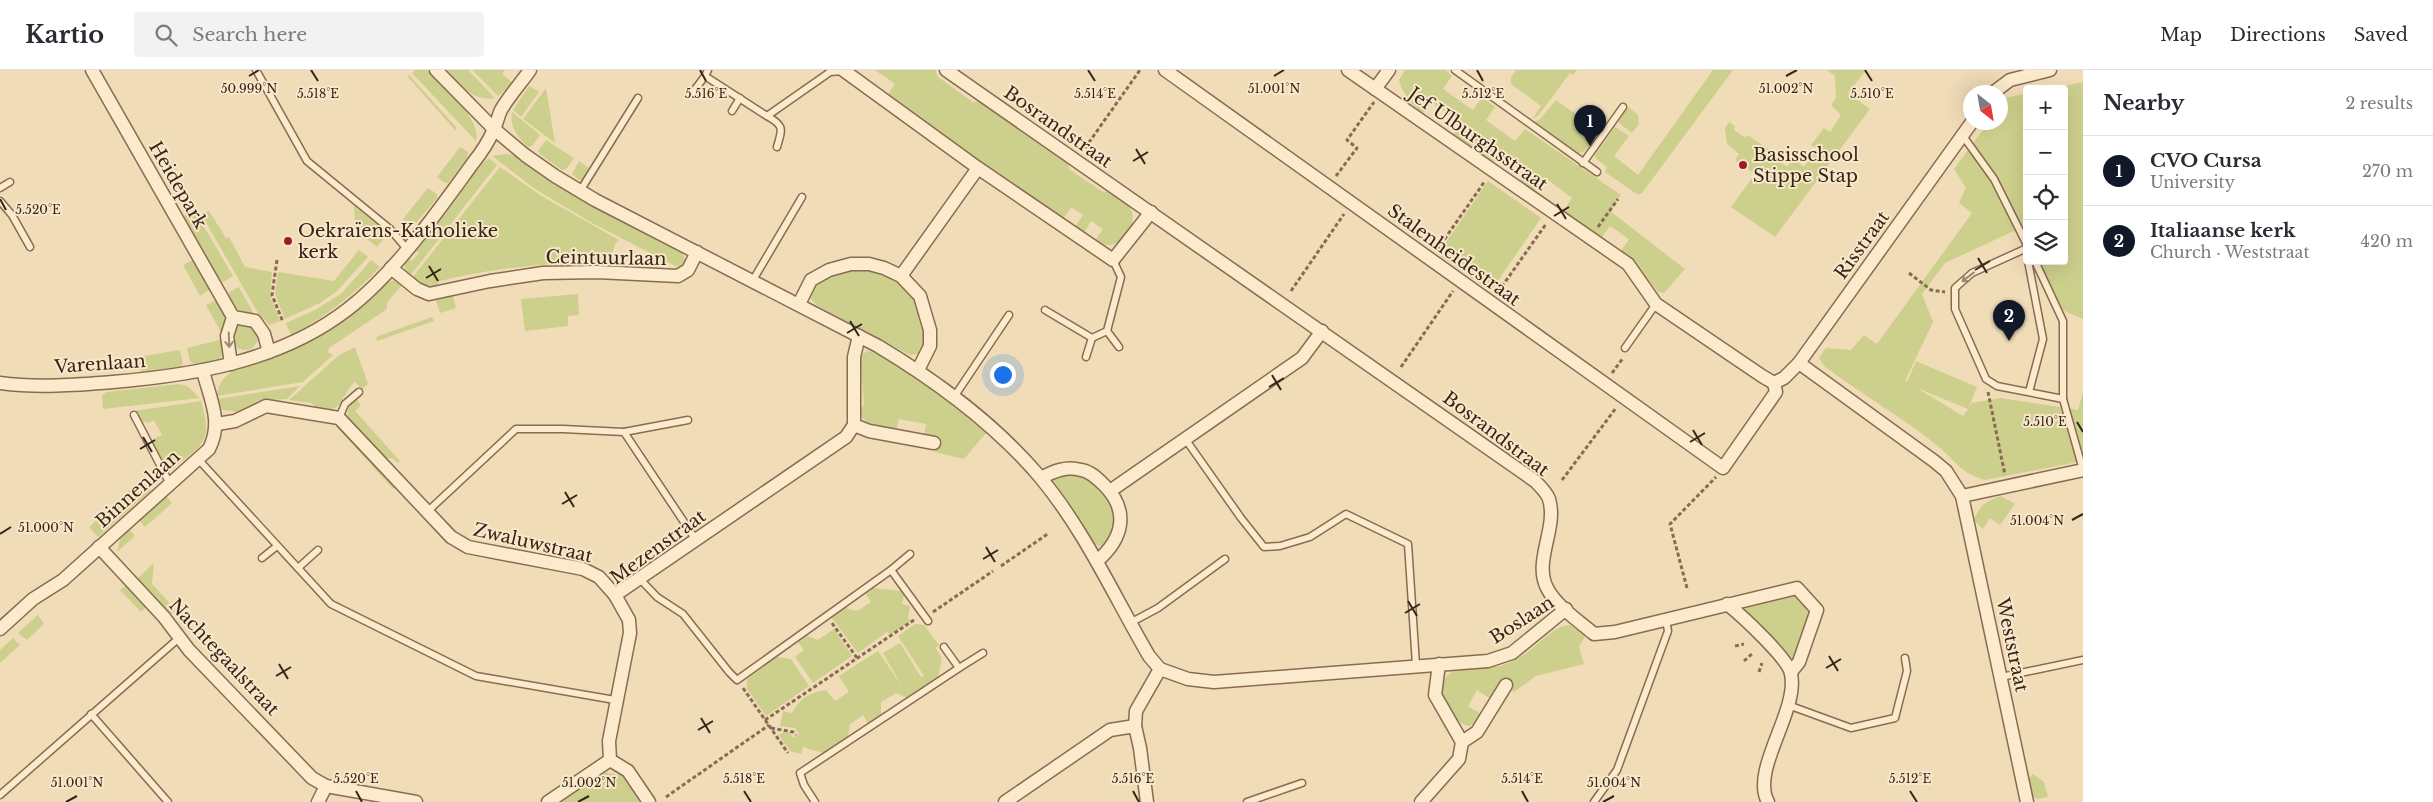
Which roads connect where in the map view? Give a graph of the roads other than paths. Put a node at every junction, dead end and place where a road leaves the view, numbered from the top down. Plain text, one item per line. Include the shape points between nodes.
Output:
1 (92, 70) edge
2 (256, 70) edge
3 (436, 70) edge
4 (530, 70) edge
5 (843, 70) edge
6 (946, 70) edge
7 (1165, 70) edge
8 (1348, 70) edge
9 (1389, 70) edge
10 (1454, 70) edge
11 (2050, 70) edge
12 (707, 73) edge
13 (2021, 74) edge
14 (2003, 85) edge
15 (692, 92) dead end
16 (1376, 94) junction
17 (638, 98) dead end
18 (740, 98) junction
19 (1623, 106) dead end
20 (732, 111) dead end
21 (768, 116) junction
22 (494, 129) junction
23 (1967, 130) edge
24 (1963, 136) junction
25 (777, 147) dead end
26 (1583, 163) junction
27 (978, 168) junction
28 (1596, 172) dead end
29 (10, 182) dead end
30 (0, 188) edge
31 (580, 191) junction
32 (802, 197) dead end
33 (0, 200) edge
34 (1151, 212) junction
35 (2023, 238) edge
36 (30, 247) dead end
37 (2023, 248) edge
38 (406, 249) junction
39 (697, 252) junction
40 (1113, 260) junction
41 (2029, 265) edge
42 (2037, 265) edge
43 (391, 268) junction
44 (901, 276) junction
45 (753, 280) junction
46 (799, 304) junction
47 (1656, 304) junction
48 (1045, 310) dead end
49 (1009, 315) dead end
50 (233, 317) junction
51 (1107, 331) junction
52 (1322, 331) junction
53 (859, 336) junction
54 (1092, 338) junction
55 (1119, 347) dead end
56 (1625, 348) road end
57 (269, 352) junction
58 (1086, 357) dead end
59 (1799, 363) junction
60 (231, 364) junction
61 (918, 370) junction
62 (203, 371) junction
63 (0, 383) edge
64 (1774, 383) junction
65 (359, 392) dead end
66 (2029, 392) junction
67 (954, 397) junction
68 (2063, 398) junction
69 (134, 415) dead end
70 (339, 418) junction
71 (688, 420) dead end
72 (217, 424) junction
73 (854, 425) junction
74 (624, 432) junction
75 (1186, 440) junction
76 (934, 442) dead end
77 (198, 459) junction
78 (2083, 470) edge
79 (1041, 478) junction
80 (170, 484) junction
81 (1110, 491) junction
82 (1962, 496) junction
83 (428, 511) junction
84 (696, 540) junction
85 (278, 546) junction
86 (99, 547) junction
87 (318, 550) dead end
88 (910, 554) dead end
89 (262, 558) dead end
90 (1225, 559) dead end
91 (1096, 561) junction
92 (298, 568) junction
93 (891, 570) junction
94 (640, 579) junction
95 (615, 595) junction
96 (1727, 604) junction
97 (1566, 609) junction
98 (1666, 620) junction
99 (928, 621) dead end
100 (1130, 623) junction
101 (0, 629) edge
102 (179, 638) junction
103 (944, 647) dead end
104 (983, 653) dead end
105 (1905, 658) dead end
106 (2083, 660) edge
107 (1439, 664) junction
108 (1416, 665) junction
109 (959, 668) junction
110 (1160, 669) junction
111 (1791, 672) junction
112 (2001, 677) junction
113 (1506, 685) dead end
114 (615, 700) junction
115 (1788, 705) junction
116 (91, 714) junction
117 (1135, 726) junction
118 (1462, 742) junction
119 (610, 760) junction
120 (1302, 783) dead end
121 (326, 786) junction
122 (0, 796) edge
123 (1762, 800) edge
124 (168, 802) edge
125 (318, 802) edge
126 (416, 802) edge
127 (548, 802) edge
128 (649, 802) edge
129 (815, 802) edge
130 (1005, 802) edge
131 (1147, 802) edge
132 (1247, 802) edge
133 (1421, 802) edge
134 (1594, 802) edge
135 (2027, 802) edge

1 - 50 street, Heidepark
2 - 38 lane via 307,161 390,229
3 - 22 street, Ceintuurlaan
4 - 22 street via 501,110
5 - 21 lane via 830,72
5 - 27 street
6 - 34 street, Bosrandstraat
7 - 64 street, Stalenheidestraat via 1721,471 1776,392
8 - 16 street, Jef Ulburghsstraat
9 - 16 street
10 - 26 lane
11 - 13 street
12 - 15 lane
12 - 18 lane
13 - 14 street
16 - 47 street, Jef Ulburghsstraat via 1628,264
17 - 31 lane
18 - 20 lane
18 - 21 lane
19 - 26 lane
21 - 25 lane via 782,129
22 - 31 street, Ceintuurlaan via 529,158
22 - 38 street via 474,163
23 - 24 street, Risstraat
24 - 35 lane via 1994,179
24 - 59 street, Risstraat
26 - 28 lane
27 - 40 street
27 - 44 street
29 - 30 lane
31 - 39 street, Ceintuurlaan
32 - 45 lane
33 - 36 lane
34 - 40 street
34 - 52 street, Bosrandstraat
37 -> 66 lane via 1972,273 1955,288 1955,308 1986,379 1997,386
38 - 43 street
39 - 43 street, Ceintuurlaan via 688,270 678,276 543,273 430,294 417,289
39 - 45 street, Ceintuurlaan
40 - 51 lane via 1121,277
41 - 66 lane via 2042,338
42 - 68 lane via 2063,321
43 - 57 street via 350,308 326,325
44 - 46 street via 869,264 836,268 811,280
44 - 61 street via 920,296 930,330 930,346
45 - 46 street, Ceintuurlaan
46 - 53 street, Ceintuurlaan
47 - 56 lane
47 - 64 street, Jef Ulburghsstraat
48 - 54 lane
49 - 67 lane
50 - 57 street via 255,321 264,334
50 -> 60 street via 227,336
51 - 54 lane
51 - 55 lane
52 - 75 street via 1302,358
52 - 97 street, Bosrandstraat via 1535,481 1549,498 1552,515 1543,578 1547,589
53 - 61 street, Ceintuurlaan
53 - 73 street via 854,357
54 - 58 lane
57 - 60 street
59 - 64 street, Risstraat
59 - 82 street, Weststraat via 1934,461 1946,471
60 - 62 street
61 - 67 street, Ceintuurlaan
62 - 63 street, Varenlaan via 139,381 83,385
62 - 72 street
65 - 70 lane via 345,404
66 - 68 lane
67 - 79 street, Ceintuurlaan via 982,417
68 - 78 lane
69 - 80 lane
70 - 72 street via 266,406 246,417
70 - 83 street, Zwaluwstraat
71 - 74 lane
72 - 77 street, Binnenlaan via 209,449
73 - 76 street via 869,431
73 - 84 street, Mezenstraat via 839,443
74 - 83 lane via 516,429
74 - 84 lane
75 - 81 street
75 - 108 lane via 1264,547 1310,537 1346,514 1408,544
77 - 80 street, Binnenlaan
77 - 85 lane
78 - 82 street
79 - 81 street via 1064,469 1083,470
79 - 91 street, Ceintuurlaan
80 - 86 street, Binnenlaan
81 - 91 street via 1121,520 1111,549
82 - 112 street, Weststraat
83 - 95 street, Zwaluwstraat via 451,538 468,547 583,569 599,577
84 - 94 street, Mezenstraat
85 - 89 lane
85 - 92 lane
86 - 101 street, Binnenlaan
86 - 102 street, Nachtegaalstraat via 164,617
87 - 92 lane
88 - 93 lane
90 - 100 lane via 1158,608
91 - 100 street, Ceintuurlaan
92 - 114 lane via 331,604 476,676
93 - 94 lane via 737,680 683,614 656,597
93 - 99 lane
94 - 95 street, Mezenstraat
95 - 114 street, Mezenstraat via 629,620 630,633
96 - 98 street, Boslaan
96 - 111 street via 1741,614
96 - 111 street, Boslaan via 1797,588 1817,610 1799,662
97 - 98 street, Boslaan via 1594,634
97 - 107 street, Boslaan via 1510,654 1488,661
98 - 134 lane via 1668,631 1617,770
100 - 110 street, Ceintuurlaan
102 - 116 lane
102 - 121 street, Nachtegaalstraat via 312,778
103 - 109 lane
104 - 109 lane
105 - 115 lane via 1907,671 1895,718 1851,728
106 - 112 lane
107 - 108 street, Boslaan
107 - 118 street via 1435,695
108 - 110 street, Boslaan via 1214,682 1188,679
109 - 129 lane via 800,773
110 - 117 street via 1136,711
111 - 115 street via 1792,691
112 - 135 street, Weststraat
113 - 118 street via 1477,732
114 - 119 street, Mezenstraat via 609,741
115 - 123 street via 1764,775
116 - 122 lane
116 - 124 lane
117 - 130 street via 1110,730
117 - 131 street
118 - 133 street via 1459,758
119 - 127 street
119 - 128 street via 628,772
120 - 132 lane
121 - 125 street
121 - 126 street, Nachtegaalstraat

